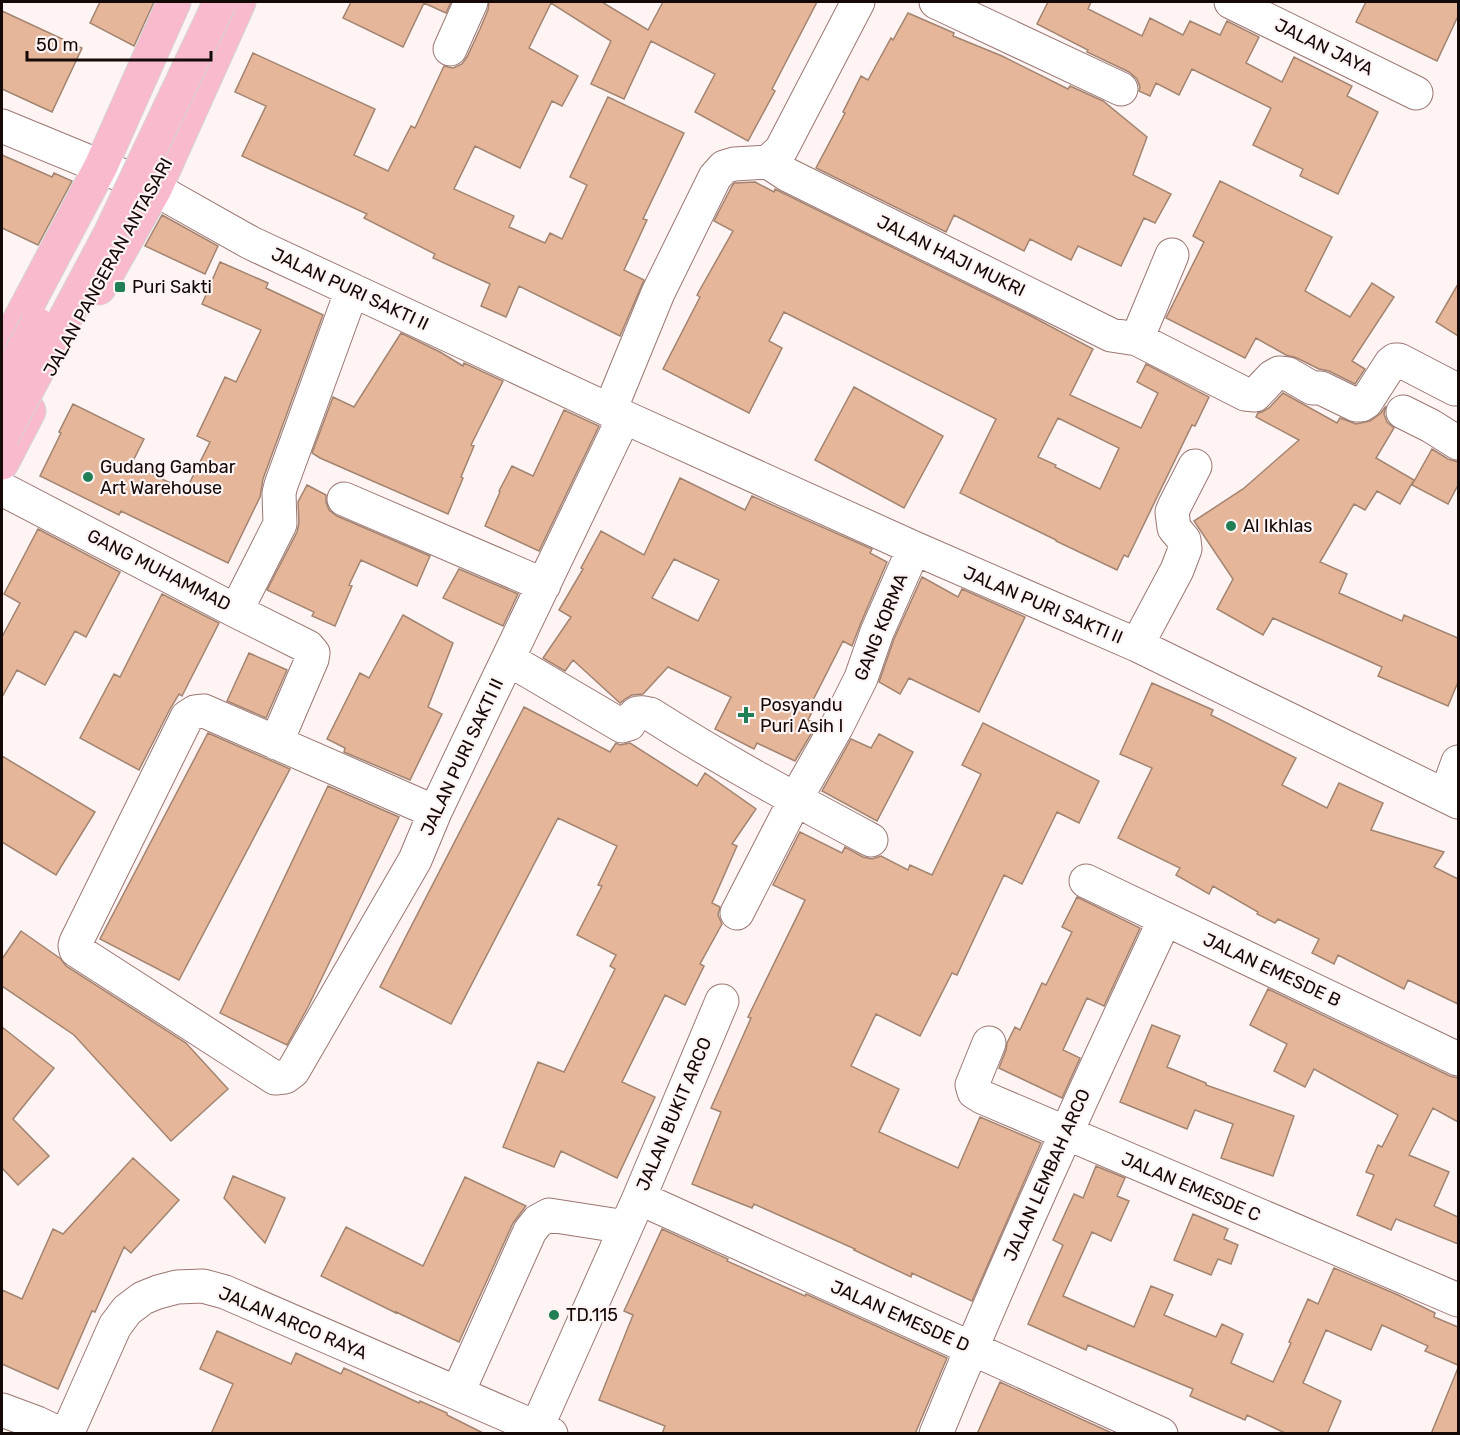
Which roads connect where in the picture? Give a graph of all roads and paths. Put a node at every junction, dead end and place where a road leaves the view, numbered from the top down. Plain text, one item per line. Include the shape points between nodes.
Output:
1 (174, 2) edge
2 (198, 2) edge
3 (220, 2) edge
4 (239, 2) edge
5 (471, 2) edge
6 (858, 2) edge
7 (936, 2) edge
8 (1231, 2) edge
9 (1272, 10) edge
10 (450, 49) dead end
11 (1121, 89) dead end
12 (1416, 93) dead end
13 (2, 126) edge
14 (768, 162) junction
15 (127, 177) junction
16 (1172, 255) dead end
17 (351, 290) junction
18 (1137, 339) junction
19 (2, 353) edge
20 (1457, 386) edge
21 (2, 388) edge
22 (617, 414) junction
23 (2, 437) edge
24 (1458, 443) edge
25 (2, 463) edge
26 (1195, 466) dead end
27 (2, 489) edge
28 (344, 499) dead end
29 (914, 548) junction
30 (544, 585) junction
31 (236, 612) junction
32 (1137, 645) junction
33 (508, 659) junction
34 (276, 743) junction
35 (1458, 762) edge
36 (1452, 799) edge
37 (795, 800) junction
38 (435, 812) junction
39 (871, 840) dead end
40 (1086, 881) dead end
41 (737, 913) dead end
42 (1165, 920) junction
43 (722, 1001) dead end
44 (989, 1043) dead end
45 (1458, 1059) edge
46 (1065, 1133) junction
47 (639, 1198) junction
48 (626, 1227) junction
49 (1458, 1300) edge
50 (970, 1348) junction
51 (458, 1392) junction
52 (2, 1410) edge
53 (544, 1430) edge
54 (60, 1434) edge
55 (67, 1434) edge
56 (936, 1434) edge
57 (1161, 1434) edge

1 - 15 main road, JALAN PANGERAN ANTASARI
2 - 21 main road, bridge via 93,223
3 - 23 main road, bridge via 110,234
4 - 15 main road, JALAN PANGERAN ANTASARI
5 - 10 street
6 - 14 street via 781,150
7 - 11 street
8 - 9 street, JALAN JAYA
9 - 12 street, JALAN JAYA
13 - 15 street, JALAN PURI SAKTI II
14 - 18 street, JALAN HAJI MUKRI via 1111,335
14 - 22 street, JALAN PURI SAKTI II via 734,164 724,167 715,177 658,293
15 - 17 street, JALAN PURI SAKTI II via 251,243
15 - 19 main road, JALAN PANGERAN ANTASARI
15 - 25 main road, JALAN PANGERAN ANTASARI via 24,421
16 - 18 street
17 - 22 street, JALAN PURI SAKTI II
17 - 31 street, GANG MUHAMMAD via 281,485 280,524
18 - 20 street, JALAN HAJI MUKRI via 1245,394 1255,395 1279,373 1361,405 1391,363 1399,360
20 - 24 street via 1417,419
22 - 29 street, JALAN PURI SAKTI II
22 - 30 street, JALAN PURI SAKTI II
26 - 32 street via 1172,512 1174,528 1184,540 1185,549
27 - 31 street, GANG MUHAMMAD
28 - 30 street
29 - 32 street, JALAN PURI SAKTI II
29 - 37 street, GANG KORMA via 861,678
30 - 33 street, JALAN PURI SAKTI II
31 - 34 street via 313,653
32 - 36 street, JALAN PURI SAKTI II
33 - 37 street via 622,726 629,724 636,713 650,714
33 - 38 street, JALAN PURI SAKTI II
34 - 38 street
34 - 38 street, JALAN PURI SAKTI II via 204,711 187,717 75,946 276,1078 293,1071 415,860
35 - 36 street
37 - 39 street
37 - 41 street, GANG KORMA
40 - 42 street, JALAN EMESDE B
42 - 45 street, JALAN EMESDE B
42 - 46 street, JALAN LEMBAH ARCO
43 - 47 street, JALAN BUKIT ARCO
44 - 46 street, JALAN EMESDE C via 972,1084 974,1092
46 - 49 street, JALAN EMESDE C
46 - 50 street, JALAN LEMBAH ARCO
47 - 48 street, JALAN BUKIT ARCO
47 - 50 street, JALAN EMESDE D
48 - 51 street via 549,1215 538,1221 530,1231
48 - 53 street, JALAN BUKIT ARCO
50 - 56 street, JALAN LEMBAH ARCO
50 - 57 street, JALAN EMESDE D
51 - 53 street, JALAN ARCO RAYA
51 - 55 street, JALAN ARCO RAYA via 225,1292 203,1286 177,1287 143,1298 115,1326
52 - 54 street

